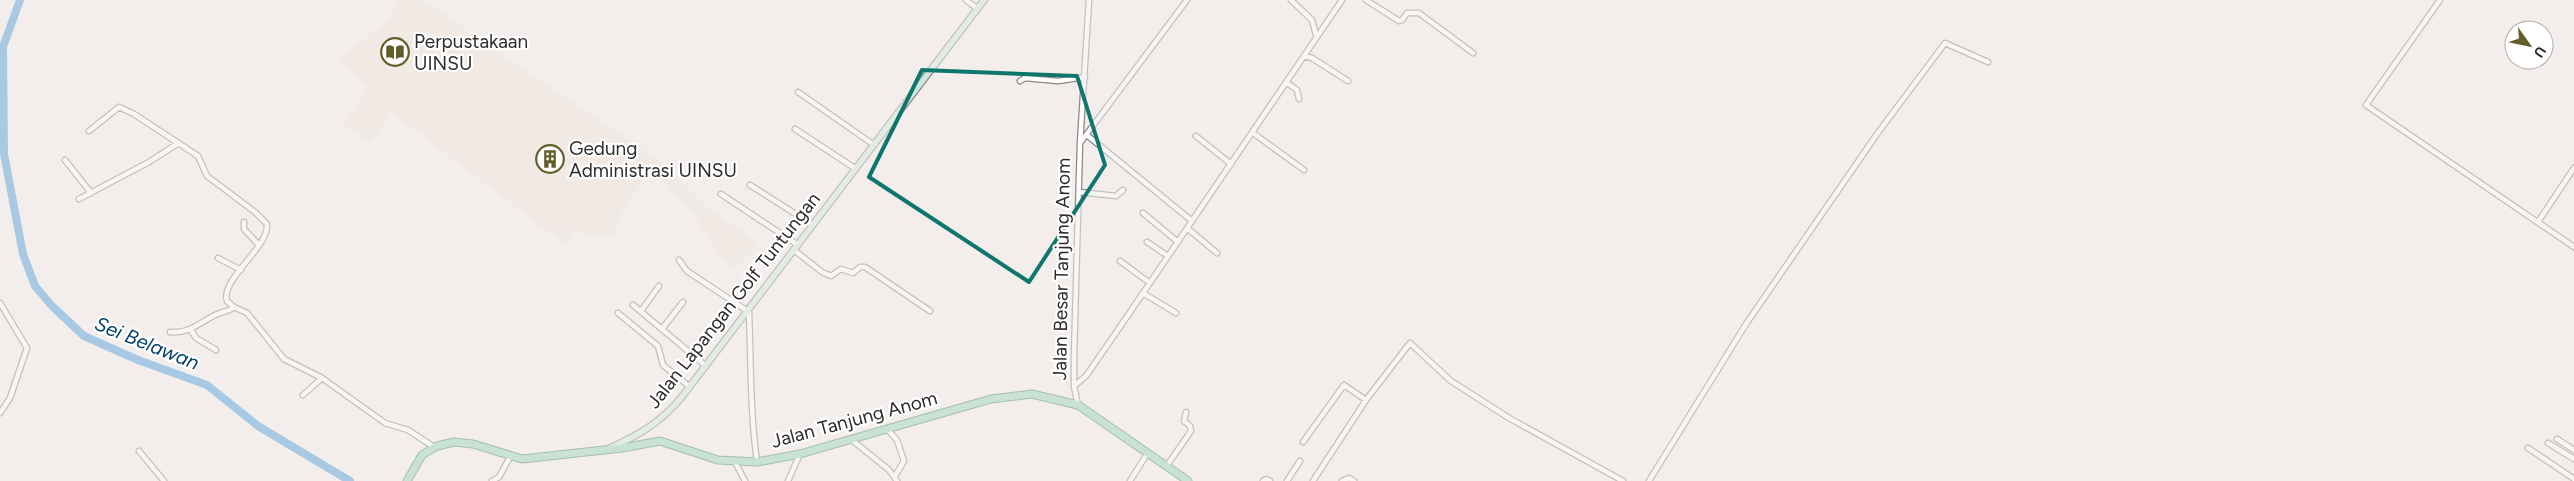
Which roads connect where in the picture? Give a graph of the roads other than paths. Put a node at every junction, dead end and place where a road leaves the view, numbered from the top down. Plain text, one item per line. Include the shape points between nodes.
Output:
1 (966, 0) edge
2 (984, 0) edge
3 (1089, 0) edge
4 (1187, 0) edge
5 (1291, 0) edge
6 (1342, 0) edge
7 (1366, 0) edge
8 (2440, 0) edge
9 (978, 8) junction
10 (1316, 36) junction
11 (1473, 53) dead end
12 (1304, 56) junction
13 (1988, 62) dead end
14 (1085, 77) junction
15 (1020, 81) dead end
16 (1348, 81) dead end
17 (1286, 82) junction
18 (798, 92) dead end
19 (1299, 100) dead end
20 (795, 129) dead end
21 (89, 131) dead end
22 (1253, 133) junction
23 (1088, 136) junction
24 (1196, 136) dead end
25 (177, 144) junction
26 (1080, 144) junction
27 (874, 145) junction
28 (65, 160) dead end
29 (1231, 164) junction
30 (2574, 168) edge
31 (856, 169) junction
32 (1304, 170) dead end
33 (750, 185) dead end
34 (1122, 190) dead end
35 (1079, 192) junction
36 (91, 193) junction
37 (721, 194) dead end
38 (79, 199) dead end
39 (1143, 214) dead end
40 (1192, 221) junction
41 (244, 222) dead end
42 (2538, 222) junction
43 (813, 226) junction
44 (1187, 228) junction
45 (1147, 242) dead end
46 (1178, 242) junction
47 (258, 244) junction
48 (796, 247) junction
49 (2574, 247) edge
50 (1217, 253) dead end
51 (1168, 256) junction
52 (218, 258) dead end
53 (679, 260) dead end
54 (1120, 261) dead end
55 (241, 270) junction
56 (1150, 283) junction
57 (659, 286) dead end
58 (1143, 293) junction
59 (683, 302) dead end
60 (0, 303) edge
61 (633, 305) dead end
62 (234, 307) junction
63 (641, 311) junction
64 (930, 311) dead end
65 (749, 312) junction
66 (1176, 313) dead end
67 (618, 314) dead end
68 (662, 329) junction
69 (190, 330) junction
70 (170, 332) dead end
71 (216, 350) dead end
72 (706, 366) junction
73 (322, 378) junction
74 (1074, 386) junction
75 (690, 387) junction
76 (303, 395) dead end
77 (1366, 400) junction
78 (1078, 405) junction
79 (1186, 412) dead end
80 (0, 413) edge
81 (887, 429) junction
82 (2557, 439) dead end
83 (852, 440) junction
84 (1303, 442) dead end
85 (2548, 443) dead end
86 (434, 447) junction
87 (609, 448) junction
88 (2528, 448) dead end
89 (2574, 450) edge
90 (139, 451) dead end
91 (800, 454) junction
92 (1147, 454) junction
93 (510, 457) junction
94 (2574, 459) edge
95 (1300, 461) dead end
96 (735, 462) junction
97 (757, 462) junction
98 (1166, 467) junction
99 (896, 478) edge
100 (1288, 479) edge
101 (2574, 479) edge
102 (164, 481) edge
103 (407, 481) edge
104 (492, 481) edge
105 (745, 481) edge
106 (788, 481) edge
107 (1130, 481) edge
108 (1188, 481) edge
109 (1263, 481) edge
110 (1270, 481) edge
111 (1294, 481) edge
112 (1313, 481) edge
113 (1342, 481) edge
114 (1354, 481) edge
115 (1623, 481) edge
116 (1649, 481) edge

1 - 9 street
2 - 9 street, Jalan Lapangan Golf Tuntungan
3 - 14 street, Jalan Besar Tanjung Anom
4 - 23 street
5 - 10 street via 1312,20
6 - 10 street
7 - 11 street via 1399,21 1407,13 1419,13
8 - 42 street via 2366,105
9 - 27 street, Jalan Lapangan Golf Tuntungan
10 - 12 street
12 - 16 street
12 - 17 street
13 - 116 street via 1944,43 1751,316
14 - 15 street via 1058,81 1025,78
14 - 26 street, Jalan Besar Tanjung Anom
17 - 19 street via 1297,90
17 - 22 street
18 - 27 street
20 - 31 street
21 - 25 street via 119,108 134,114
22 - 29 street
22 - 32 street
23 - 26 street
23 - 40 street
24 - 29 street
25 - 36 street
25 - 47 street via 198,156 214,184 263,219 267,227
26 - 35 street, Jalan Besar Tanjung Anom
27 - 31 street, Jalan Lapangan Golf Tuntungan
28 - 36 street
29 - 40 street
30 - 42 street
31 - 43 street, Jalan Lapangan Golf Tuntungan
33 - 43 street
34 - 35 street via 1116,196
35 - 74 street, Jalan Besar Tanjung Anom
36 - 38 street
37 - 48 street
39 - 46 street
40 - 44 street
41 - 47 street via 244,229
42 - 49 street
43 - 48 street, Jalan Lapangan Golf Tuntungan
44 - 46 street
44 - 50 street
45 - 51 street
46 - 51 street
47 - 55 street
48 - 64 street via 830,276 841,268 853,272 865,267
48 - 65 street, Jalan Lapangan Golf Tuntungan
51 - 56 street
52 - 55 street
53 - 65 street via 687,271
54 - 56 street
55 - 62 street via 226,292
56 - 58 street
57 - 63 street
58 - 66 street
58 - 74 street via 1086,376
59 - 68 street
60 - 80 street via 27,348 10,398
61 - 63 street
62 - 69 street
62 - 73 street via 247,313 282,357
63 - 68 street
65 - 72 street, Jalan Lapangan Golf Tuntungan
65 - 97 street via 752,417
67 - 75 street via 658,346 662,365
68 - 72 street
69 - 70 street
69 - 71 street via 196,338
72 - 75 street, Jalan Lapangan Golf Tuntungan
73 - 76 street
73 - 86 street via 385,423 408,430
74 - 78 street, Jalan Besar Tanjung Anom
75 - 87 street, Jalan Lapangan Golf Tuntungan via 661,420 639,435
77 - 84 street via 1344,385
77 - 112 street
77 - 115 street via 1410,343 1451,381 1509,418
78 - 81 main road, Jalan Tanjung Anom via 1032,394 1010,395
78 - 92 main road, Jalan Besar Tanjung Anom
79 - 98 street via 1184,421 1191,431
81 - 83 main road, Jalan Tanjung Anom
81 - 99 street via 897,440 904,461
82 - 89 street
83 - 91 main road, Jalan Tanjung Anom
83 - 99 street
85 - 94 street
86 - 93 main road, Jalan Lapangan Golf Tuntungan via 454,442 468,443
86 - 103 main road via 419,458
87 - 93 main road, Jalan Lapangan Golf Tuntungan via 528,459
87 - 96 main road, Jalan Tanjung Anom via 660,441 707,457
88 - 101 street
90 - 102 street
91 - 97 main road, Jalan Tanjung Anom
91 - 106 street
92 - 98 main road, Jalan Besar Tanjung Anom
92 - 107 street
93 - 104 street via 499,477
95 - 100 street
96 - 97 main road, Jalan Tanjung Anom
96 - 105 street
98 - 108 main road, Jalan Besar Tanjung Anom
100 - 111 street
109 - 110 street via 1266,478
113 - 114 street via 1349,478

